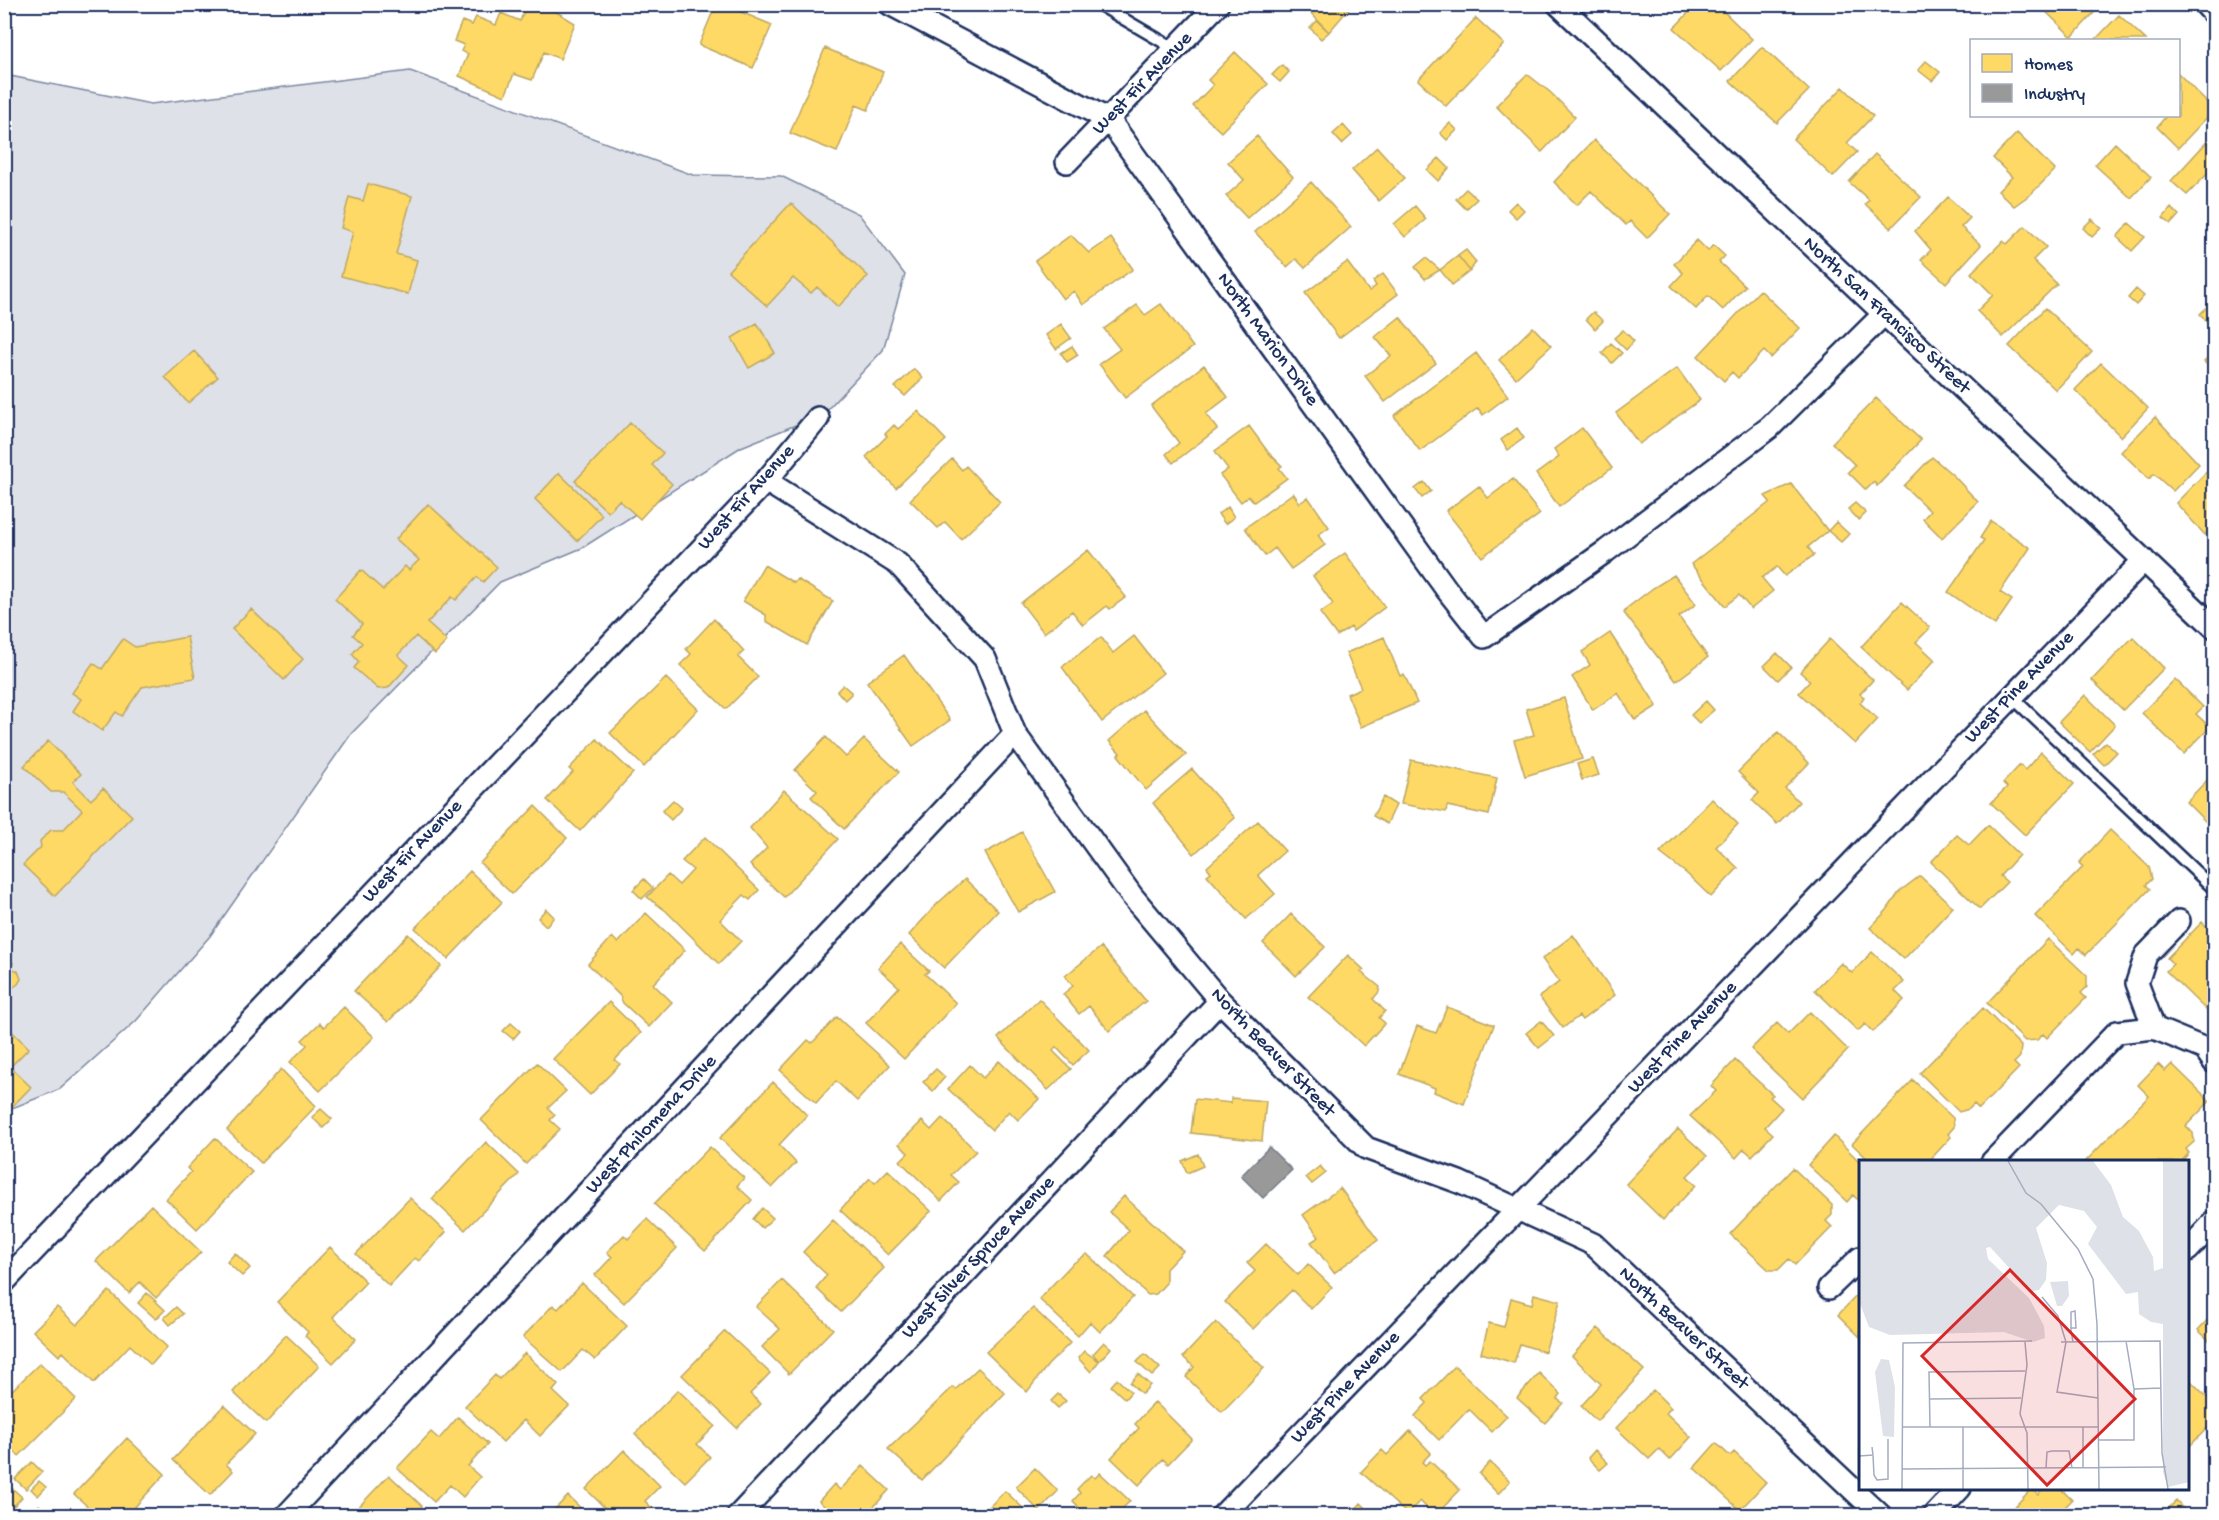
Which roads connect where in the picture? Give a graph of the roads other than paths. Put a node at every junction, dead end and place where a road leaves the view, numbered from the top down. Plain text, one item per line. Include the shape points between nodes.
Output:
1 (890, 4) edge
2 (1098, 4) edge
3 (1218, 4) edge
4 (1558, 4) edge
5 (2205, 4) edge
6 (2214, 14) edge
7 (1175, 49) junction
8 (1108, 120) junction
9 (1067, 162) dead end
10 (1884, 314) junction
11 (818, 418) dead end
12 (766, 481) junction
13 (2144, 560) junction
14 (2214, 627) edge
15 (2012, 697) junction
16 (1015, 734) junction
17 (2214, 890) edge
18 (2179, 921) dead end
19 (1220, 1001) junction
20 (2154, 1028) junction
21 (2214, 1062) edge
22 (1993, 1160) edge
23 (1519, 1208) junction
24 (2214, 1222) edge
25 (2189, 1248) edge
26 (1859, 1259) edge
27 (4, 1282) edge
28 (1829, 1288) dead end
29 (1958, 1490) edge
30 (286, 1515) edge
31 (738, 1515) edge
32 (1222, 1515) edge
33 (1881, 1515) edge
34 (1934, 1515) edge

1 - 8 street, North Marion Drive
2 - 7 lane
3 - 7 street, West Fir Avenue
4 - 10 street, North San Francisco Street
5 - 6 street
7 - 8 street, West Fir Avenue
8 - 9 street, West Fir Avenue
8 - 10 street, North Marion Drive via 1484,637 1770,427
10 - 13 street, North San Francisco Street
11 - 12 street, West Fir Avenue
12 - 16 street, North Beaver Street via 898,564 985,659
12 - 27 street, West Fir Avenue
13 - 14 street, North San Francisco Street
13 - 15 street, West Pine Avenue
15 - 17 lane
15 - 23 street, West Pine Avenue
16 - 19 street, North Beaver Street via 1132,896
16 - 30 street, West Philomena Drive
18 - 20 street via 2146,955 2137,982
19 - 23 street, North Beaver Street via 1366,1148
19 - 31 street, West Silver Spruce Avenue
20 - 21 street via 2205,1049
20 - 22 street via 2117,1032
23 - 32 street, West Pine Avenue
23 - 33 street, North Beaver Street via 1593,1244
24 - 25 street
26 - 28 street
29 - 34 street

